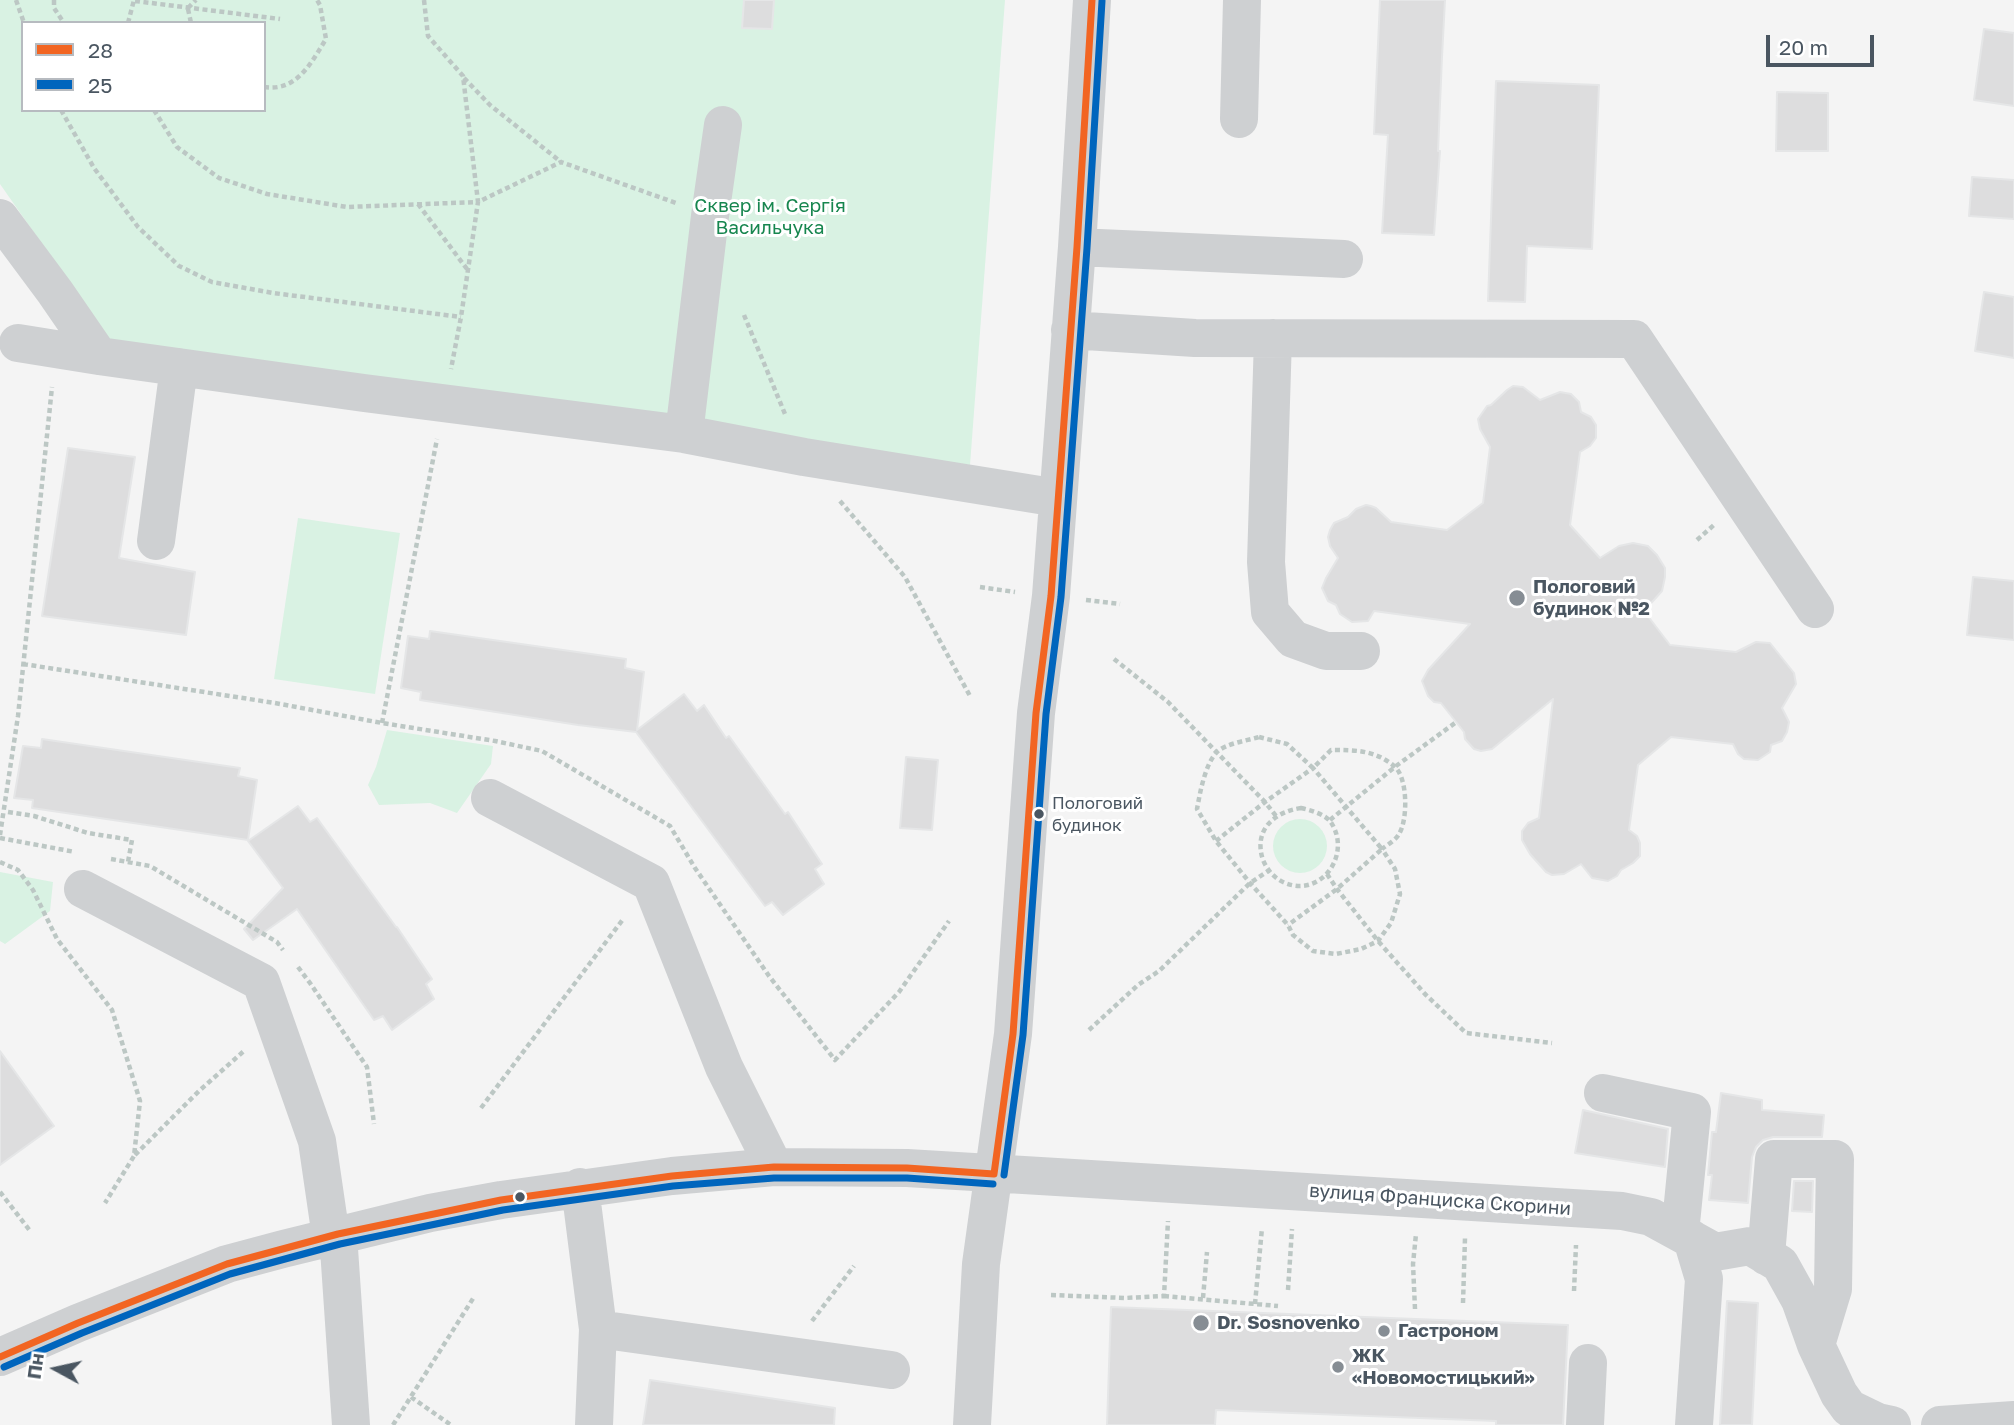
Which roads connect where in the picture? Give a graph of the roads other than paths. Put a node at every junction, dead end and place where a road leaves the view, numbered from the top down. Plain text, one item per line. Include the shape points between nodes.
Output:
1 (1092, 0) edge
2 (1242, 0) edge
3 (1239, 119) dead end
4 (723, 125) dead end
5 (0, 218) edge
6 (1077, 247) junction
7 (1343, 259) dead end
8 (1070, 330) junction
9 (1273, 338) junction
10 (18, 343) dead end
11 (99, 356) junction
12 (179, 367) junction
13 (684, 435) junction
14 (1058, 498) junction
15 (156, 541) dead end
16 (1815, 609) dead end
17 (1361, 651) dead end
18 (490, 798) dead end
19 (83, 889) dead end
20 (1603, 1093) dead end
21 (774, 1167) junction
22 (994, 1174) junction
23 (580, 1187) junction
24 (335, 1236) junction
25 (1686, 1236) junction
26 (1766, 1256) junction
27 (598, 1329) junction
28 (1816, 1345) junction
29 (0, 1357) edge
30 (1588, 1363) dead end
31 (891, 1370) dead end
32 (2014, 1420) edge
33 (351, 1425) edge
34 (594, 1425) edge
35 (972, 1425) edge
36 (1585, 1425) edge
37 (1694, 1425) edge
38 (1892, 1425) edge
39 (1940, 1425) edge

1 - 6 street
2 - 3 street
4 - 13 street
5 - 11 street
6 - 7 street
6 - 8 street
8 - 9 street
8 - 14 street
9 - 16 street via 1634,339
9 - 17 street via 1266,562 1270,612 1293,639 1326,651
10 - 11 street
11 - 12 street
12 - 13 street
12 - 15 street
13 - 14 street
14 - 22 street via 1036,713 1013,1034
18 - 21 street via 650,883 724,1067
19 - 24 street via 261,982 317,1141
20 - 25 street via 1692,1112
21 - 22 street, вулиця Франциска Скорини
21 - 23 street, вулиця Франциска Скорини
22 - 25 street, вулиця Франциска Скорини via 1622,1211 1651,1217
22 - 35 street via 981,1264
23 - 24 street, вулиця Франциска Скорини via 477,1204
23 - 27 street
24 - 29 street, вулиця Франциска Скорини via 227,1264
24 - 33 street
25 - 26 street, вулиця Франциска Скорини via 1715,1252 1750,1246
25 - 37 street via 1704,1279
26 - 28 street via 1780,1264 1800,1300
26 - 28 street via 1774,1159 1835,1159 1833,1289
27 - 31 street
27 - 34 street
28 - 38 street via 1849,1408
30 - 36 street
32 - 39 street

